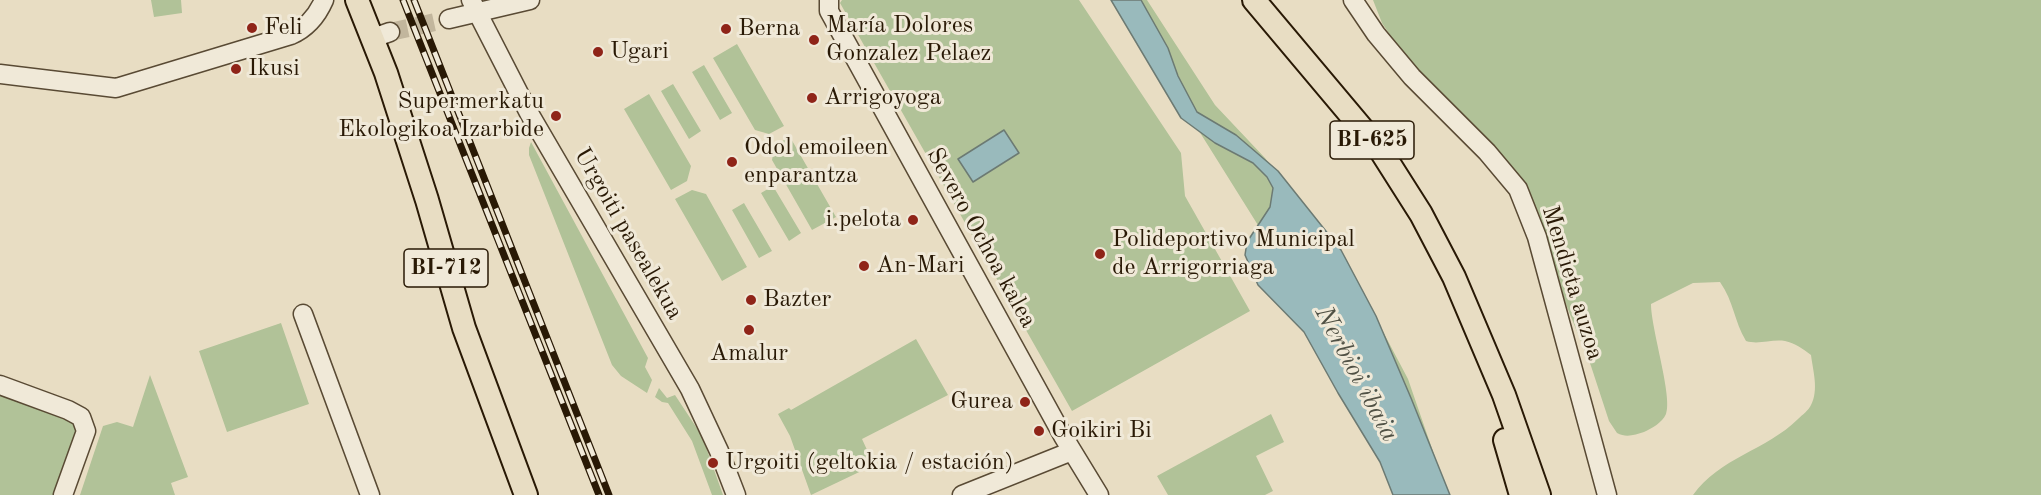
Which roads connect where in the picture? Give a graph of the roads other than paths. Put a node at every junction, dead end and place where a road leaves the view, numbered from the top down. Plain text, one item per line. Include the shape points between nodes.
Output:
1 (324, 0) edge
2 (357, 0) edge
3 (530, 0) edge
4 (829, 0) edge
5 (1254, 0) edge
6 (1353, 0) edge
7 (474, 6) edge
8 (449, 20) tunnel mouth
9 (0, 74) edge
10 (1463, 297) junction
11 (303, 314) dead end
12 (0, 385) edge
13 (1072, 451) junction
14 (63, 495) edge
15 (370, 495) edge
16 (526, 495) edge
17 (736, 495) edge
18 (962, 495) edge
19 (1100, 495) edge
20 (1521, 495) edge
21 (1539, 495) edge
22 (1607, 495) edge

1 - 9 street via 301,31 116,88
2 - 16 main road, BI-712 via 382,35 386,73 464,328
3 - 7 street
4 - 13 street, Severo Ochoa kalea via 829,11
5 - 10 main road, BI-625 via 1381,151 1443,253
6 - 22 street, Mendieta auzoa via 1412,77 1518,189 1537,237
7 - 8 street
7 - 17 street, Urgoiti pasealekua via 529,113 690,389
10 - 20 main road, BI-625
10 - 21 main road via 1504,395
11 - 15 street
12 - 14 street via 81,417 86,431
13 - 18 street
13 - 19 street, Severo Ochoa kalea

